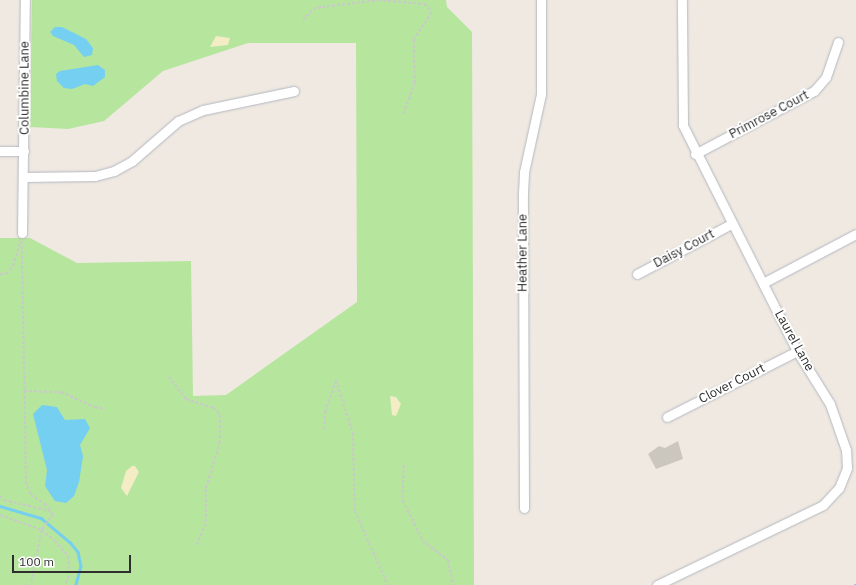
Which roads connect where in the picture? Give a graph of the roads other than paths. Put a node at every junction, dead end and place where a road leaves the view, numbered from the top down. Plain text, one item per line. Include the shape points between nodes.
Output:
1 (25, 0) edge
2 (541, 0) edge
3 (682, 0) edge
4 (838, 42) dead end
5 (294, 91) dead end
6 (0, 151) edge
7 (24, 151) junction
8 (695, 154) junction
9 (24, 177) junction
10 (730, 224) junction
11 (22, 233) road end
12 (856, 234) edge
13 (637, 274) dead end
14 (763, 283) junction
15 (797, 351) junction
16 (667, 417) dead end
17 (524, 508) dead end
18 (657, 585) edge

1 - 7 street, Columbine Lane
2 - 17 street, Heather Lane via 541,94 524,172 523,193
3 - 8 street, Laurel Lane via 682,125
4 - 8 street, Primrose Court via 826,77 814,91
5 - 9 street via 204,110 178,121 132,162 114,171 95,176
6 - 7 street
7 - 9 street, Columbine Lane
8 - 10 street, Laurel Lane
9 - 11 street, Columbine Lane
10 - 13 street, Daisy Court
10 - 14 street, Laurel Lane
12 - 14 street
14 - 15 street, Laurel Lane
15 - 16 street, Clover Court
15 - 18 street, Laurel Lane via 830,404 846,450 847,468 839,488 823,505

